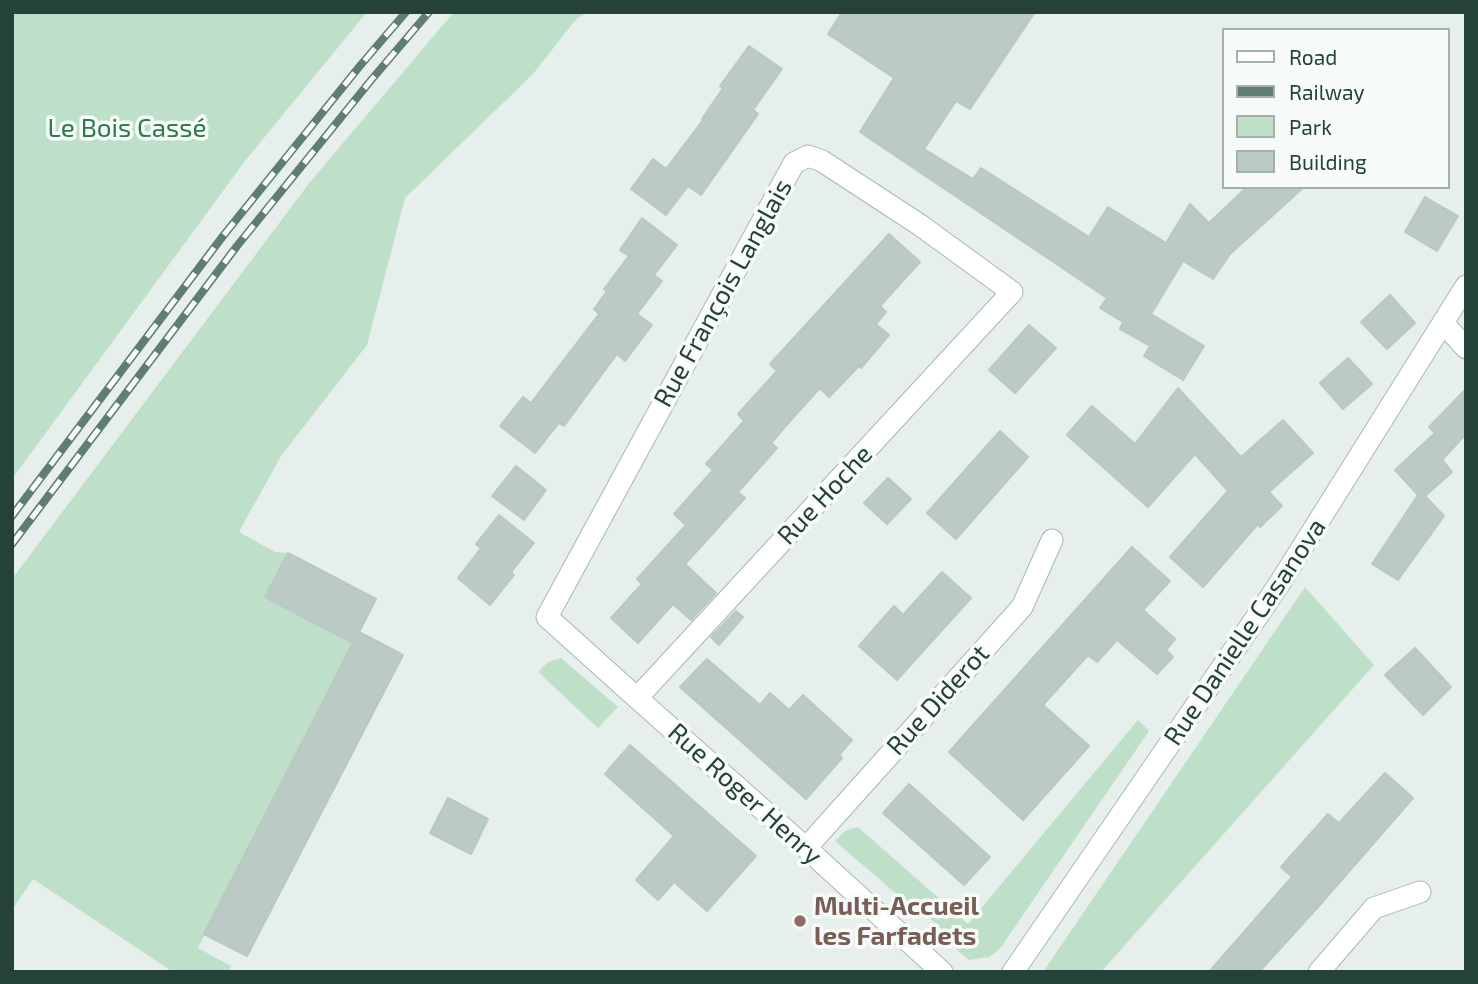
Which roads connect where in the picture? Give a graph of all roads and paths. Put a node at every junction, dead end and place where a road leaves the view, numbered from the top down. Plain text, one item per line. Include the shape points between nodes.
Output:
1 (1466, 286) edge
2 (1012, 292) joint
3 (1444, 324) junction
4 (1466, 348) edge
5 (1052, 540) dead end
6 (547, 617) joint
7 (637, 698) junction
8 (806, 848) junction
9 (1420, 892) dead end
10 (942, 972) edge
11 (1013, 972) edge
12 (1319, 972) edge

1 - 3 street, Rue Danielle Casanova
2 - 6 street, Rue François Langlais via 822,161 808,156 794,163
2 - 7 street, Rue Hoche
3 - 4 street
3 - 11 street, Rue Danielle Casanova via 1278,586
5 - 8 street, Rue Diderot via 1022,607
6 - 7 street, Rue Roger Henry
7 - 8 street, Rue Roger Henry
8 - 10 street, Rue Roger Henry
9 - 12 street via 1374,908

